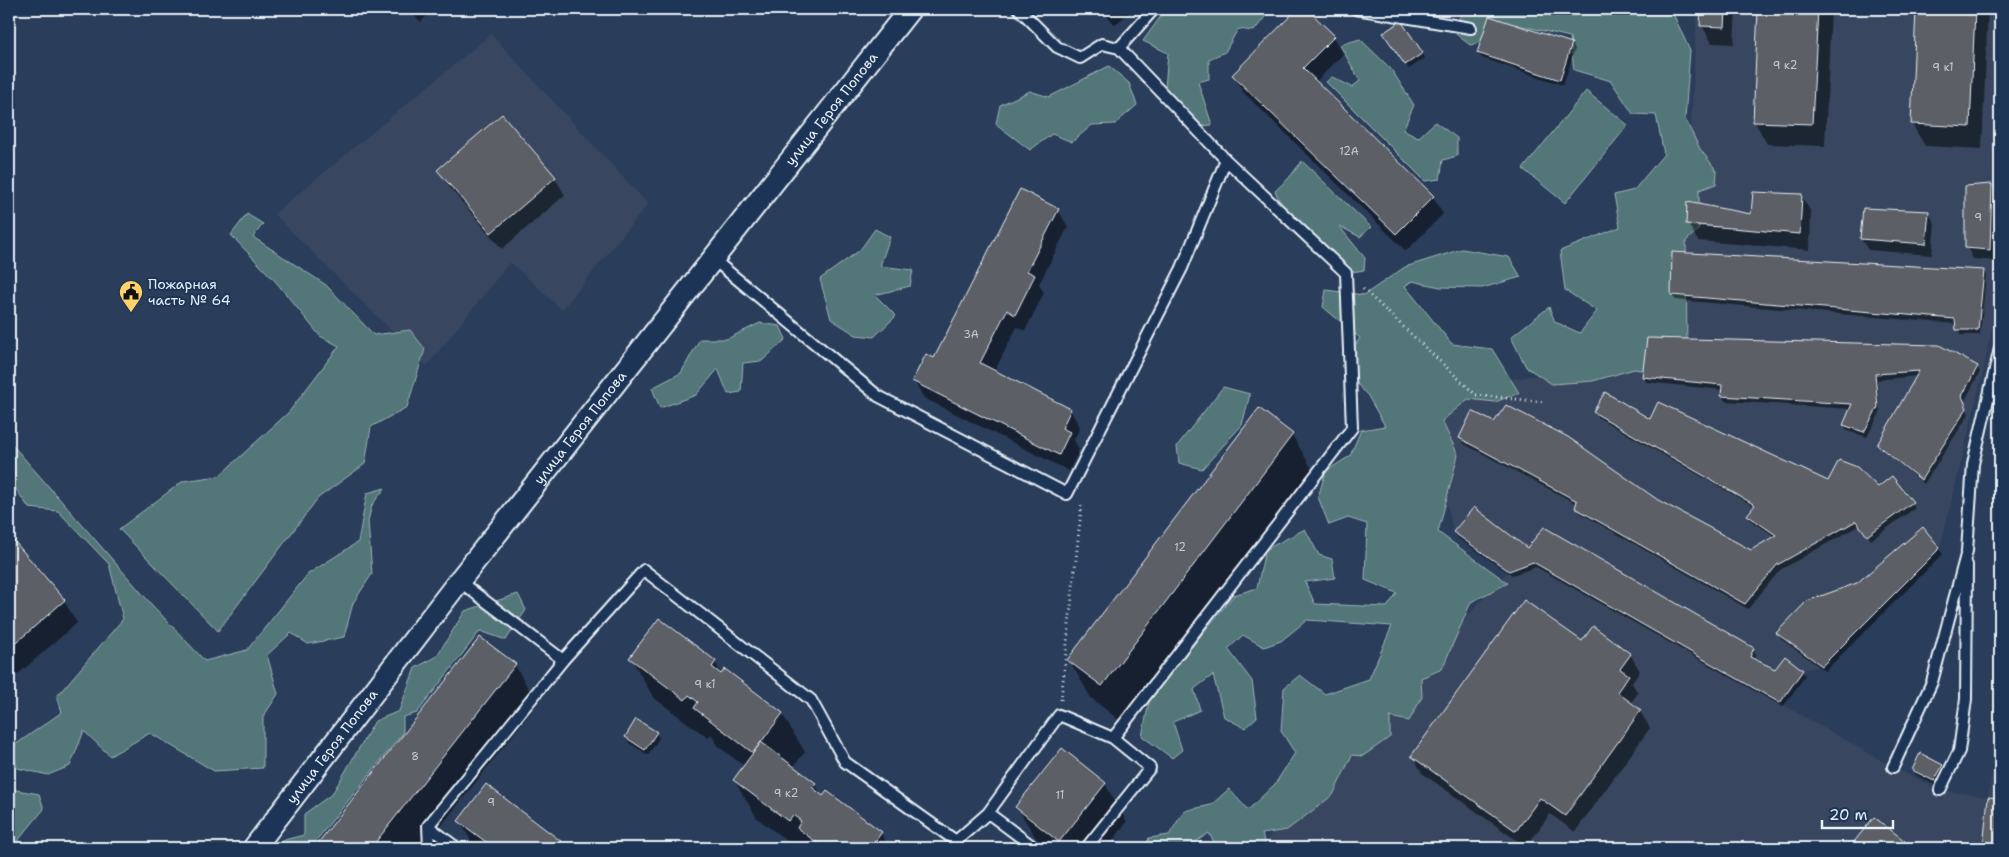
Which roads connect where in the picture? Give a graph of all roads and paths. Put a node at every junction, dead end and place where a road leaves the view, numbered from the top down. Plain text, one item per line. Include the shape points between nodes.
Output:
1 (910, 9) edge
2 (1019, 9) edge
3 (1154, 9) edge
4 (1356, 9) edge
5 (1470, 28) dead end
6 (1119, 48) junction
7 (1226, 160) junction
8 (713, 259) junction
9 (1346, 273) junction
10 (2000, 348) edge
11 (1545, 402) dead end
12 (1082, 500) dead end
13 (1967, 551) junction
14 (459, 582) junction
15 (563, 660) junction
16 (1059, 715) junction
17 (1113, 738) junction
18 (1893, 767) dead end
19 (1940, 790) dead end
20 (988, 813) junction
21 (428, 826) junction
22 (254, 848) edge
23 (429, 848) edge
24 (457, 848) edge
25 (1035, 848) edge
26 (1086, 848) edge

1 - 8 street, улица Героя Попова
2 - 6 lane via 1057,47 1080,58 1102,44
3 - 6 lane
4 - 5 lane
6 - 7 lane
7 - 8 lane via 1182,268 1067,494 878,396
7 - 9 lane
8 - 14 street, улица Героя Попова
9 - 11 path via 1476,395
9 - 17 lane via 1352,428
10 - 13 lane via 1973,464
12 - 16 path
13 - 18 lane via 1932,682
13 - 19 lane via 1966,699 1959,751
14 - 15 lane
14 - 22 street, улица Героя Попова
15 - 20 lane via 644,570 811,700 845,762 956,841
15 - 21 lane
16 - 17 lane
16 - 20 lane
17 - 26 lane via 1150,768
20 - 25 lane
21 - 23 lane
21 - 24 lane

